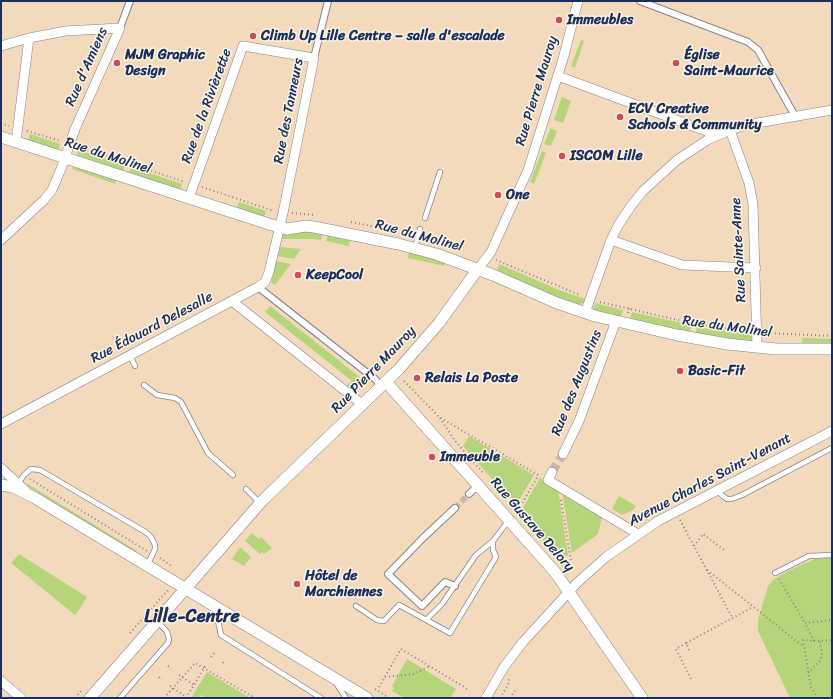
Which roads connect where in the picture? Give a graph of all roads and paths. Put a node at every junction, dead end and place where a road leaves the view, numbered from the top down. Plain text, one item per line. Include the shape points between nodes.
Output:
1 (130, 1) edge
2 (328, 1) edge
3 (578, 1) edge
4 (640, 1) edge
5 (656, 4) edge
6 (120, 28) junction
7 (29, 38) junction
8 (1, 46) edge
9 (314, 58) junction
10 (558, 76) junction
11 (832, 110) edge
12 (795, 116) junction
13 (1, 123) edge
14 (18, 128) junction
15 (730, 130) junction
16 (717, 135) junction
17 (1, 137) edge
18 (16, 142) junction
19 (70, 144) junction
20 (65, 158) junction
21 (440, 172) dead end
22 (194, 184) junction
23 (189, 198) junction
24 (283, 213) junction
25 (316, 215) dead end
26 (424, 218) dead end
27 (348, 222) dead end
28 (280, 228) junction
29 (420, 229) dead end
30 (390, 230) dead end
31 (1, 240) edge
32 (611, 240) junction
33 (415, 248) junction
34 (487, 257) junction
35 (756, 268) junction
36 (478, 269) junction
37 (258, 287) junction
38 (589, 298) junction
39 (232, 301) junction
40 (630, 308) junction
41 (629, 312) dead end
42 (584, 313) junction
43 (616, 321) junction
44 (757, 333) junction
45 (832, 336) edge
46 (757, 347) junction
47 (832, 350) edge
48 (130, 356) junction
49 (135, 366) dead end
50 (404, 381) dead end
51 (382, 383) junction
52 (144, 385) dead end
53 (363, 405) junction
54 (439, 417) junction
55 (1, 424) edge
56 (832, 431) edge
57 (832, 448) edge
58 (563, 454) tunnel mouth
59 (1, 468) edge
60 (24, 475) junction
61 (233, 475) dead end
62 (539, 475) junction
63 (486, 476) dead end
64 (550, 476) joint
65 (18, 484) junction
66 (1, 485) edge
67 (478, 485) junction
68 (559, 487) junction
69 (246, 489) dead end
70 (717, 491) junction
71 (469, 494) tunnel mouth
72 (35, 498) junction
73 (260, 503) junction
74 (455, 508) tunnel mouth
75 (676, 512) junction
76 (522, 518) dead end
77 (509, 520) junction
78 (638, 534) junction
79 (493, 541) junction
80 (694, 546) junction
81 (724, 550) dead end
82 (153, 554) junction
83 (832, 555) edge
84 (147, 566) junction
85 (176, 569) dead end
86 (558, 569) dead end
87 (708, 570) junction
88 (775, 573) joint
89 (174, 582) junction
90 (455, 586) junction
91 (185, 589) junction
92 (569, 592) junction
93 (356, 606) dead end
94 (753, 607) junction
95 (223, 612) junction
96 (733, 618) junction
97 (426, 620) junction
98 (832, 620) edge
99 (157, 621) junction
100 (805, 623) junction
101 (126, 639) dead end
102 (832, 640) edge
103 (814, 641) junction
104 (820, 641) junction
105 (686, 644) junction
106 (804, 647) junction
107 (689, 650) dead end
108 (214, 653) dead end
109 (212, 657) dead end
110 (225, 660) dead end
111 (223, 663) dead end
112 (168, 666) dead end
113 (430, 666) junction
114 (205, 667) junction
115 (171, 669) dead end
116 (218, 672) dead end
117 (808, 673) junction
118 (179, 675) dead end
119 (216, 675) junction
120 (159, 677) dead end
121 (385, 677) junction
122 (182, 678) junction
123 (333, 678) junction
124 (510, 678) dead end
125 (691, 679) dead end
126 (162, 680) dead end
127 (1, 681) edge
128 (194, 685) junction
129 (85, 686) dead end
130 (170, 686) dead end
131 (379, 687) dead end
132 (173, 688) junction
133 (516, 688) dead end
134 (469, 690) dead end
135 (21, 698) edge
136 (75, 698) edge
137 (90, 698) edge
138 (120, 698) edge
139 (164, 698) edge
140 (186, 698) edge
141 (255, 698) edge
142 (321, 698) edge
143 (346, 698) edge
144 (367, 698) edge
145 (486, 698) edge
146 (500, 698) edge
147 (510, 698) edge
148 (642, 698) edge
149 (818, 698) edge

1 - 6 street, Rue d'Amiens
2 - 9 street, Rue des Tanneurs
3 - 10 street, Rue Pierre Mauroy
4 - 5 street
5 - 12 street via 748,42 758,50
6 - 7 street via 66,31
6 - 19 street, Rue d'Amiens
7 - 8 street
7 - 14 street
9 - 22 street, Rue de la Rivièrette via 242,46
9 - 24 street, Rue des Tanneurs
10 - 16 street
10 - 34 street, Rue Pierre Mauroy via 528,170
11 - 12 street
12 - 15 street
13 - 14 path
14 - 18 street
14 - 19 path
15 - 16 street
15 - 35 street, Rue Sainte-Anne via 751,192
16 - 32 street via 683,155 652,182 631,206
17 - 18 street, Rue du Molinel
18 - 20 street, Rue du Molinel
19 - 20 street, Rue d'Amiens
19 - 22 path
20 - 23 street, Rue du Molinel
20 - 31 street, Rue d'Amiens via 49,195
21 - 26 lane
22 - 23 street, Rue de la Rivièrette
22 - 24 path
23 - 28 street, Rue du Molinel
24 - 25 path
24 - 28 street, Rue des Tanneurs
27 - 30 path
28 - 33 street, Rue du Molinel via 310,226
28 - 37 street, Rue Édouard Delesalle via 268,276
29 - 33 lane
32 - 35 street via 682,266
32 - 38 street
33 - 36 street, Rue du Molinel
34 - 36 street, Rue Pierre Mauroy
34 - 38 path
35 - 44 street, Rue Sainte-Anne
36 - 42 street, Rue du Molinel
36 - 51 street, Rue Pierre Mauroy via 439,323 399,369
37 - 39 street, Rue Édouard Delesalle
37 - 51 street, Rue Gustave Delory
38 - 40 path
38 - 42 street
39 - 48 street, Rue Édouard Delesalle
39 - 53 street
40 - 41 path
40 - 44 path via 705,326
42 - 43 street, Rue du Molinel
43 - 46 street, Rue du Molinel via 693,338
43 - 58 street, Rue des Augustins via 579,421
44 - 45 path
44 - 46 street, Rue Sainte-Anne
46 - 47 street, Rue du Molinel
48 - 49 lane
48 - 55 street, Rue Édouard Delesalle
50 - 54 path
51 - 53 street, Rue Pierre Mauroy
51 - 67 street, Rue Gustave Delory
52 - 61 lane via 157,395 175,398 181,402 208,452
53 - 73 street, Rue Pierre Mauroy
54 - 62 path
54 - 63 path via 455,441
56 - 70 street, Avenue Charles Saint-Venant
57 - 70 lane via 732,499 727,499
59 - 65 street
60 - 65 lane
60 - 82 path
60 - 82 lane via 31,469 40,470 147,534 155,545
62 - 64 path
62 - 76 path via 517,512
64 - 68 street
65 - 72 street
66 - 72 street via 13,487
67 - 71 street
67 - 77 street, Rue Gustave Delory
68 - 78 street
68 - 86 path via 571,560
69 - 73 lane
70 - 75 street, Avenue Charles Saint-Venant
72 - 84 street
73 - 91 street, Rue Pierre Mauroy
74 - 90 street via 388,574 422,606 445,582
75 - 78 street, Avenue Charles Saint-Venant
75 - 80 path
77 - 79 lane
77 - 92 street, Rue Gustave Delory via 555,572
78 - 92 street, Avenue Charles Saint-Venant via 599,562
79 - 90 lane via 476,555
79 - 97 lane via 496,557 450,633
80 - 81 path via 703,534
80 - 87 path
82 - 84 lane
82 - 85 path
83 - 88 lane via 809,556
84 - 89 street
87 - 94 path
87 - 96 path
88 - 100 path
89 - 91 street
89 - 101 path
90 - 97 lane
91 - 95 street
91 - 99 street, Rue Pierre Mauroy
92 - 145 street, Avenue Charles Saint-Venant via 513,654
92 - 148 street, Rue Gustave Delory
93 - 97 lane via 377,620 384,621 398,605
94 - 96 path
94 - 106 path
95 - 123 street
95 - 142 lane via 218,621 221,635 225,639
96 - 105 path
98 - 100 path
99 - 137 street, Rue Pierre Mauroy
99 - 138 lane via 167,632 168,643
100 - 103 path
102 - 104 path
103 - 104 path
103 - 106 path via 803,640
104 - 117 path via 820,661
105 - 107 path
105 - 125 path via 676,649
106 - 117 path
108 - 109 path
110 - 111 path
112 - 115 path
113 - 121 path via 414,674
113 - 121 path via 401,649
113 - 134 path
114 - 119 path
114 - 122 path via 195,662
114 - 128 path
116 - 119 path
117 - 149 path via 811,687
118 - 122 path
119 - 141 path
120 - 126 path
121 - 131 path
122 - 128 path
122 - 132 path
123 - 143 lane
123 - 144 street
124 - 146 path
127 - 135 street
128 - 140 path
129 - 136 path
130 - 132 path
132 - 139 path
132 - 140 path
133 - 147 path

